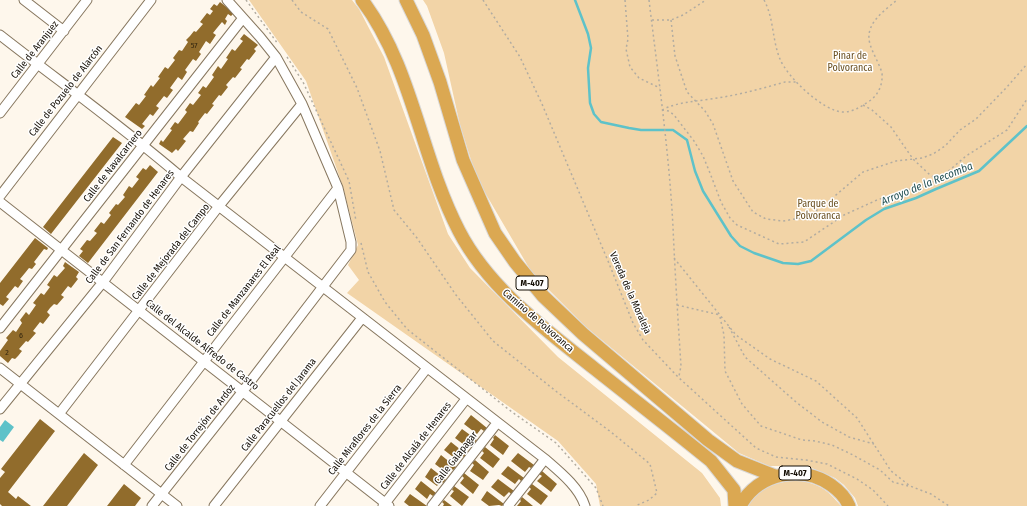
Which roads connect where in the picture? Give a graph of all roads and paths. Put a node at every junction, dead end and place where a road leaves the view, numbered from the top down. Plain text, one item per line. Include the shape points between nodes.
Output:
1 (24, 0) edge
2 (40, 0) edge
3 (87, 0) edge
4 (151, 0) edge
5 (227, 0) edge
6 (246, 0) edge
7 (292, 0) edge
8 (362, 0) edge
9 (406, 0) edge
10 (483, 0) edge
11 (625, 0) edge
12 (650, 0) edge
13 (706, 0) edge
14 (764, 0) edge
15 (897, 0) edge
16 (34, 8) junction
17 (243, 18) junction
18 (652, 20) junction
19 (671, 20) junction
20 (64, 31) junction
21 (0, 35) edge
22 (280, 47) dead end
23 (280, 55) junction
24 (38, 64) junction
25 (1027, 64) edge
26 (797, 82) junction
27 (660, 88) junction
28 (77, 95) junction
29 (1027, 99) edge
30 (695, 100) junction
31 (302, 104) junction
32 (863, 105) junction
33 (662, 110) junction
34 (0, 113) edge
35 (144, 145) junction
36 (913, 159) junction
37 (181, 176) junction
38 (938, 180) junction
39 (338, 188) junction
40 (0, 196) edge
41 (0, 202) edge
42 (219, 206) junction
43 (356, 223) dead end
44 (359, 237) dead end
45 (61, 249) junction
46 (284, 257) junction
47 (673, 258) junction
48 (103, 282) junction
49 (323, 287) junction
50 (677, 305) junction
51 (139, 310) junction
52 (720, 315) junction
53 (362, 318) junction
54 (727, 324) junction
55 (0, 328) edge
56 (204, 361) junction
57 (0, 368) edge
58 (427, 368) junction
59 (678, 378) junction
60 (20, 384) junction
61 (243, 391) junction
62 (466, 399) junction
63 (0, 409) edge
64 (59, 414) junction
65 (281, 421) junction
66 (497, 423) junction
67 (874, 444) junction
68 (545, 459) junction
69 (124, 465) junction
70 (346, 472) junction
71 (775, 476) junction
72 (910, 486) junction
73 (161, 494) junction
74 (386, 505) edge
75 (850, 505) edge
76 (152, 506) edge
77 (177, 506) edge
78 (214, 506) edge
79 (320, 506) edge
80 (432, 506) edge
81 (508, 506) edge
82 (585, 506) edge
83 (603, 506) edge
84 (635, 506) edge
85 (735, 506) edge
86 (740, 506) edge
87 (888, 506) edge
88 (949, 506) edge

1 - 16 street
2 - 16 street
3 - 20 street, Calle de Aranjuez
4 - 28 street, Calle de Pozuelo de Alarcón
5 - 17 street, Calle de Torrejón de Ardoz
6 - 22 path
7 - 84 path via 301,12 328,29 357,88 380,151 394,210 417,238 456,295 493,341 650,464 657,493
8 - 85 highway, Camino de Polvoranca / M-407 via 384,34 404,81 440,187 459,231 477,259 498,286 528,315 711,461 734,490
9 - 71 highway, Camino de Polvoranca / M-407 via 428,48 463,160 495,233 515,262 543,296 583,334 708,440 737,461
10 - 59 path, Vereda de la Moraleja via 520,57 633,323 643,340
11 - 27 path via 628,39 626,49 630,67 639,78
12 - 18 path
13 - 19 path
14 - 26 path via 780,61
15 - 32 path via 871,26 869,38 882,79 878,93 870,102
16 - 20 street
17 - 23 street, Calle de Torrejón de Ardoz
17 - 35 street, Calle de Navalcarnero
18 - 19 path
18 - 27 path
19 - 30 path via 675,56 688,92
20 - 24 street, Calle de Aranjuez
21 - 24 street
23 - 31 street, Calle de Torrejón de Ardoz
23 - 37 street, Calle de San Fernando de Henares
23 - 43 path via 303,82 349,181
24 - 28 street
24 - 34 street, Calle de Aranjuez
25 - 36 path via 976,119 960,130 945,146 933,154
26 - 30 path via 785,82 709,100
26 - 32 path via 824,105 835,110 849,112
27 - 33 path
28 - 35 street
28 - 40 street, Calle de Pozuelo de Alarcón
29 - 38 path via 1007,130 966,156
30 - 33 path
30 - 36 path via 713,124 733,181 753,212 766,219 784,221 808,217 863,172 896,161
31 - 39 street, Calle de Torrejón de Ardoz
31 - 42 street, Calle de Mejorada del Campo
32 - 36 path via 891,127
33 - 38 path via 674,115 694,141 730,218 737,225 779,244 804,242 844,215 877,200
33 - 47 path via 673,226
35 - 37 street
35 - 45 street, Calle de Navalcarnero
36 - 38 path
37 - 42 street
37 - 48 street, Calle de San Fernando de Henares
39 - 46 street, Calle de Manzanares El Real
39 - 49 street, Calle de Torrejón de Ardoz via 351,250
41 - 45 street, Calle del Alcalde Alfredo de Castro
42 - 46 street
42 - 51 street, Calle de Mejorada del Campo
44 - 83 path via 368,272 385,302 407,330 556,444 596,488
45 - 48 street, Calle del Alcalde Alfredo de Castro
45 - 55 street, Calle de Navalcarnero
46 - 49 street
46 - 56 street, Calle de Manzanares El Real
47 - 50 path
47 - 52 path
48 - 51 street, Calle del Alcalde Alfredo de Castro
48 - 60 street, Calle de San Fernando de Henares
49 - 53 street
49 - 61 street, Calle de Torrejón de Ardoz
50 - 52 path
50 - 59 path via 681,366
51 - 56 street, Calle del Alcalde Alfredo de Castro
51 - 64 street, Calle de Mejorada del Campo
52 - 54 path
52 - 72 path via 724,335 725,371 742,404 761,426 853,454 880,470 894,482
53 - 58 street
53 - 65 street, Calle Paracuellos del Jarama
54 - 67 path via 736,335 770,359 816,381 857,418
54 - 67 path via 745,357 796,402 822,422 849,436
56 - 61 street, Calle del Alcalde Alfredo de Castro
56 - 69 street, Calle de Manzanares El Real
57 - 60 street
58 - 62 street
58 - 70 street, Calle Miraflores de la Sierra
59 - 87 path, Vereda de la Moraleja via 756,448 776,457 827,464 873,490
60 - 63 street, Calle de San Fernando de Henares
60 - 64 street
61 - 65 street, Calle del Alcalde Alfredo de Castro
61 - 73 street, Calle de Torrejón de Ardoz
62 - 66 street
62 - 74 street, Calle de Alcalá de Henares
64 - 69 street
65 - 70 street, Calle del Alcalde Alfredo de Castro
65 - 78 street, Calle Paracuellos del Jarama
66 - 68 street
66 - 80 street, Calle Galapagar
67 - 72 path via 891,471
68 - 81 street
68 - 82 street via 564,475 583,499
69 - 73 street
70 - 74 street, Calle del Alcalde Alfredo de Castro
70 - 79 street, Calle Miraflores de la Sierra
71 - 75 highway, M-407 via 808,474 824,480 838,490
71 - 86 highway, M-407 via 758,484
72 - 88 path via 931,494
73 - 76 street, Calle de Torrejón de Ardoz
73 - 77 street

